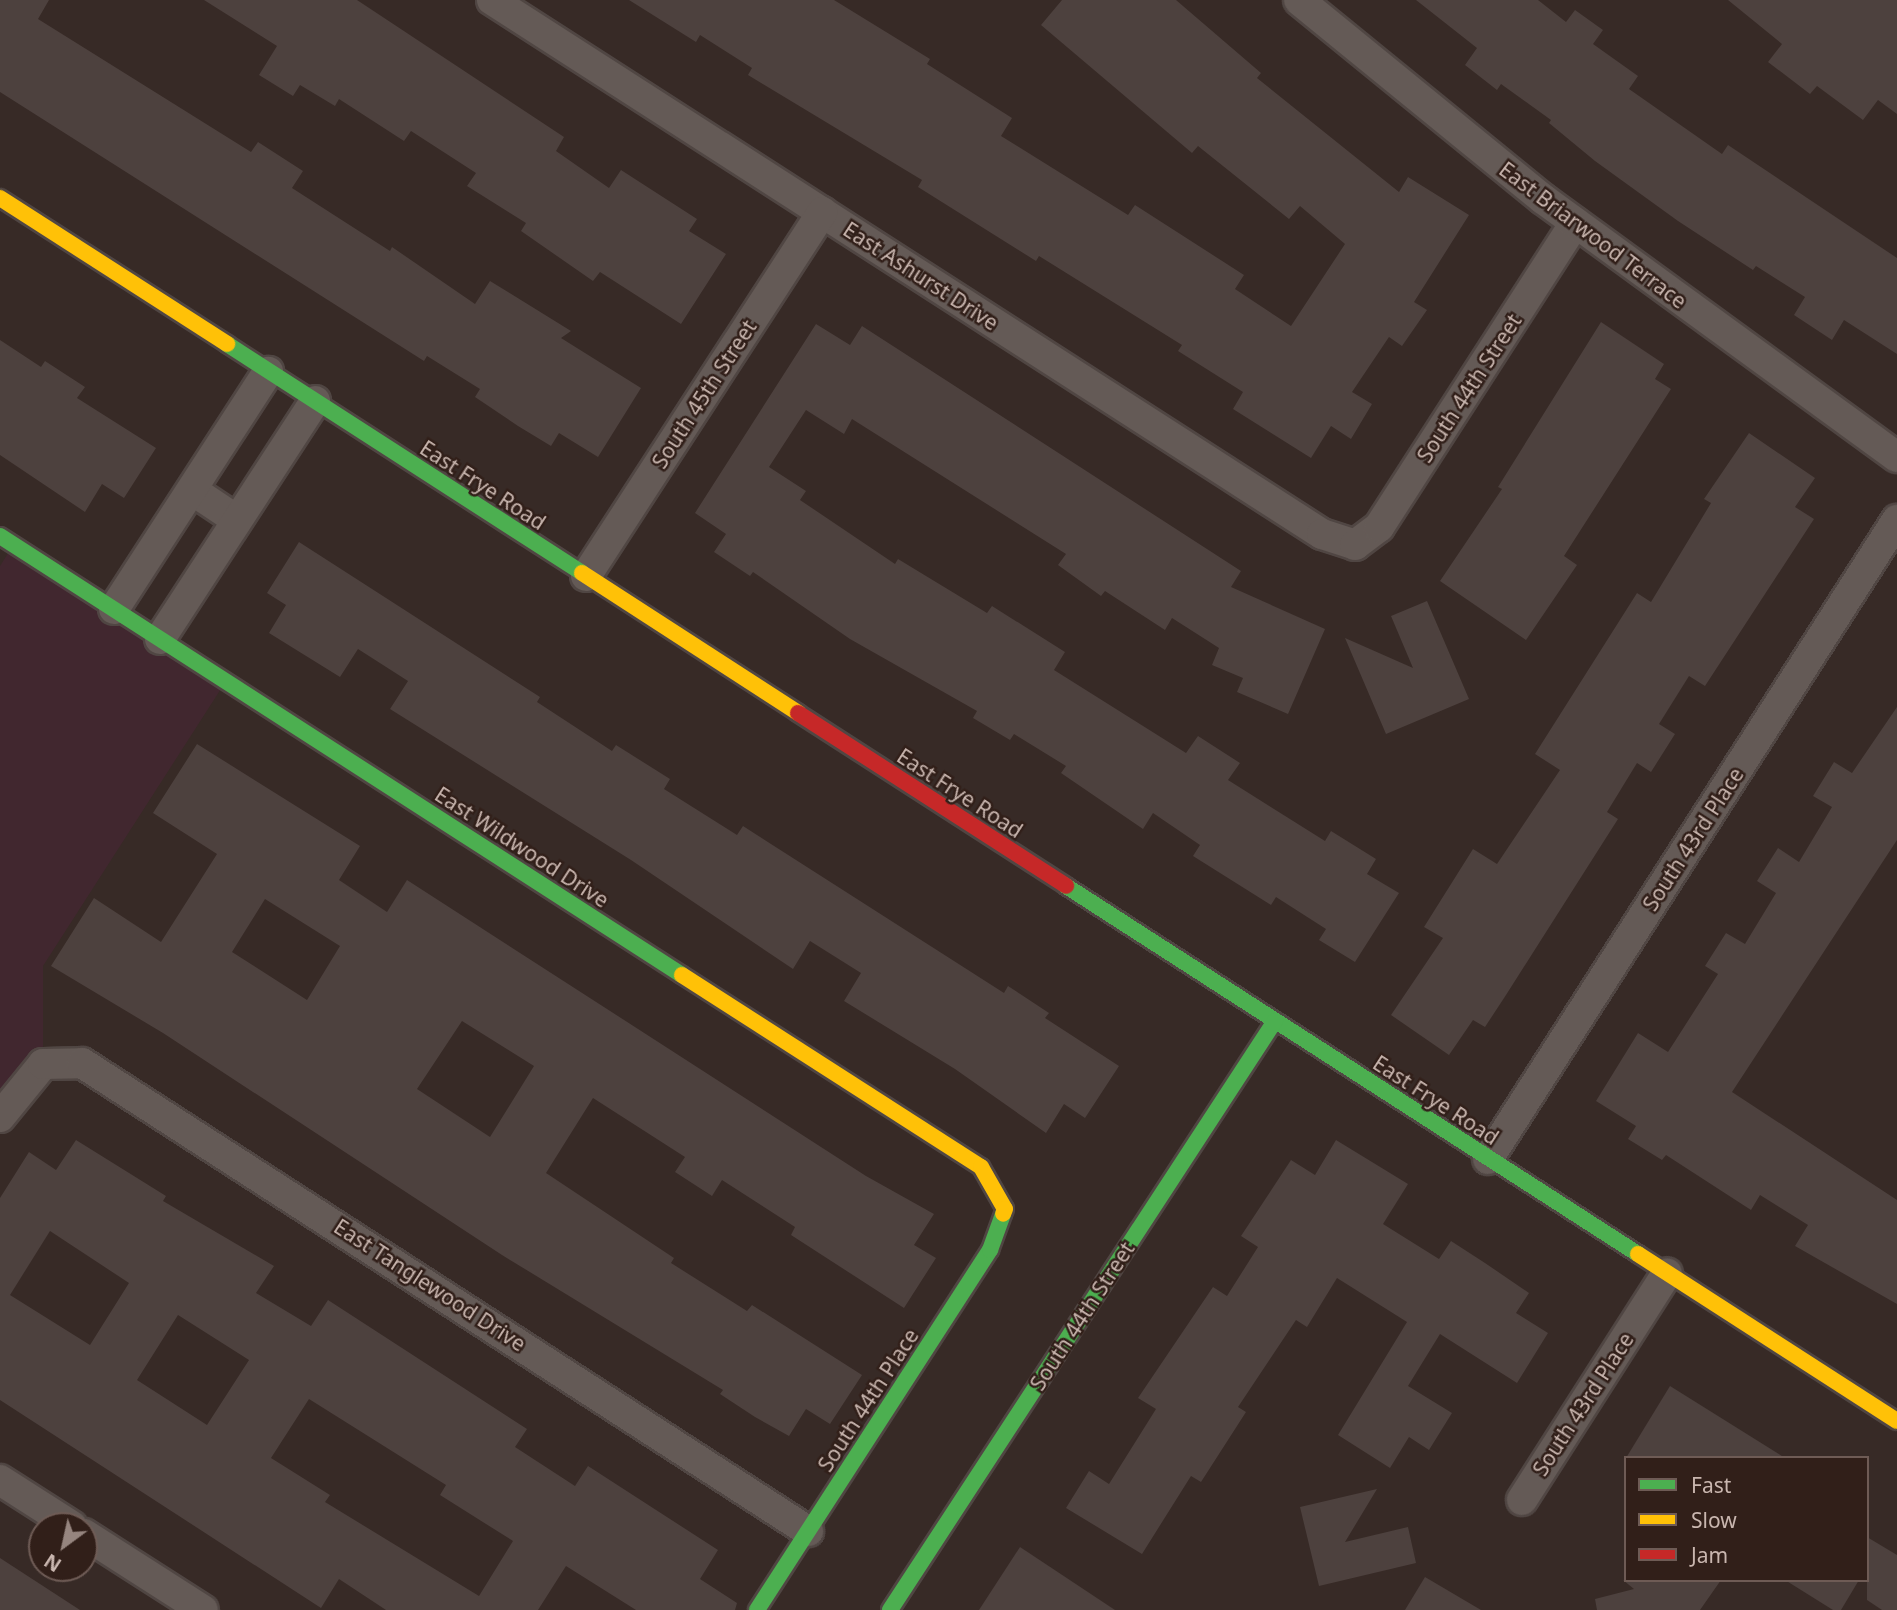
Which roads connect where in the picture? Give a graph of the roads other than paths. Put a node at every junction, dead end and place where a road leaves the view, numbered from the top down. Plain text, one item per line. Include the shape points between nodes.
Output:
1 (492, 0) edge
2 (1299, 0) edge
3 (0, 198) edge
4 (822, 212) junction
5 (1575, 223) junction
6 (268, 372) junction
7 (314, 401) junction
8 (1897, 457) edge
9 (192, 490) junction
10 (237, 520) junction
11 (1897, 520) edge
12 (1355, 545) joint
13 (5, 549) edge
14 (586, 576) junction
15 (114, 609) junction
16 (160, 639) junction
17 (1275, 1021) junction
18 (0, 1117) edge
19 (1489, 1158) junction
20 (1005, 1209) joint
21 (1667, 1273) junction
22 (1897, 1421) edge
23 (0, 1480) edge
24 (1522, 1500) dead end
25 (50, 1512) edge
26 (808, 1531) junction
27 (98, 1543) edge
28 (203, 1610) edge
29 (757, 1610) edge
30 (890, 1610) edge

1 - 4 street, East Ashurst Drive
2 - 5 street, East Briarwood Terrace
3 - 6 street, East Frye Road
4 - 12 street, East Ashurst Drive via 1322,534
4 - 14 street, South 45th Street
5 - 8 street, East Briarwood Terrace
5 - 12 street, South 44th Street via 1379,527
6 - 7 street, East Frye Road
6 - 9 street
7 - 10 street
7 - 14 street, East Frye Road
9 - 10 street
9 - 15 street
10 - 16 street
11 - 19 street, South 43rd Place
13 - 15 street, East Wildwood Drive
14 - 17 street, East Frye Road
15 - 16 street, East Wildwood Drive
16 - 20 street, East Wildwood Drive via 981,1167
17 - 19 street, East Frye Road
17 - 30 street, South 44th Street
18 - 26 street, East Tanglewood Drive via 43,1064 82,1063
19 - 21 street, East Frye Road
20 - 26 street, South 44th Place via 989,1250
21 - 22 street, East Frye Road
21 - 24 street, South 43rd Place
23 - 25 street
26 - 29 street, South 44th Place
27 - 28 street

